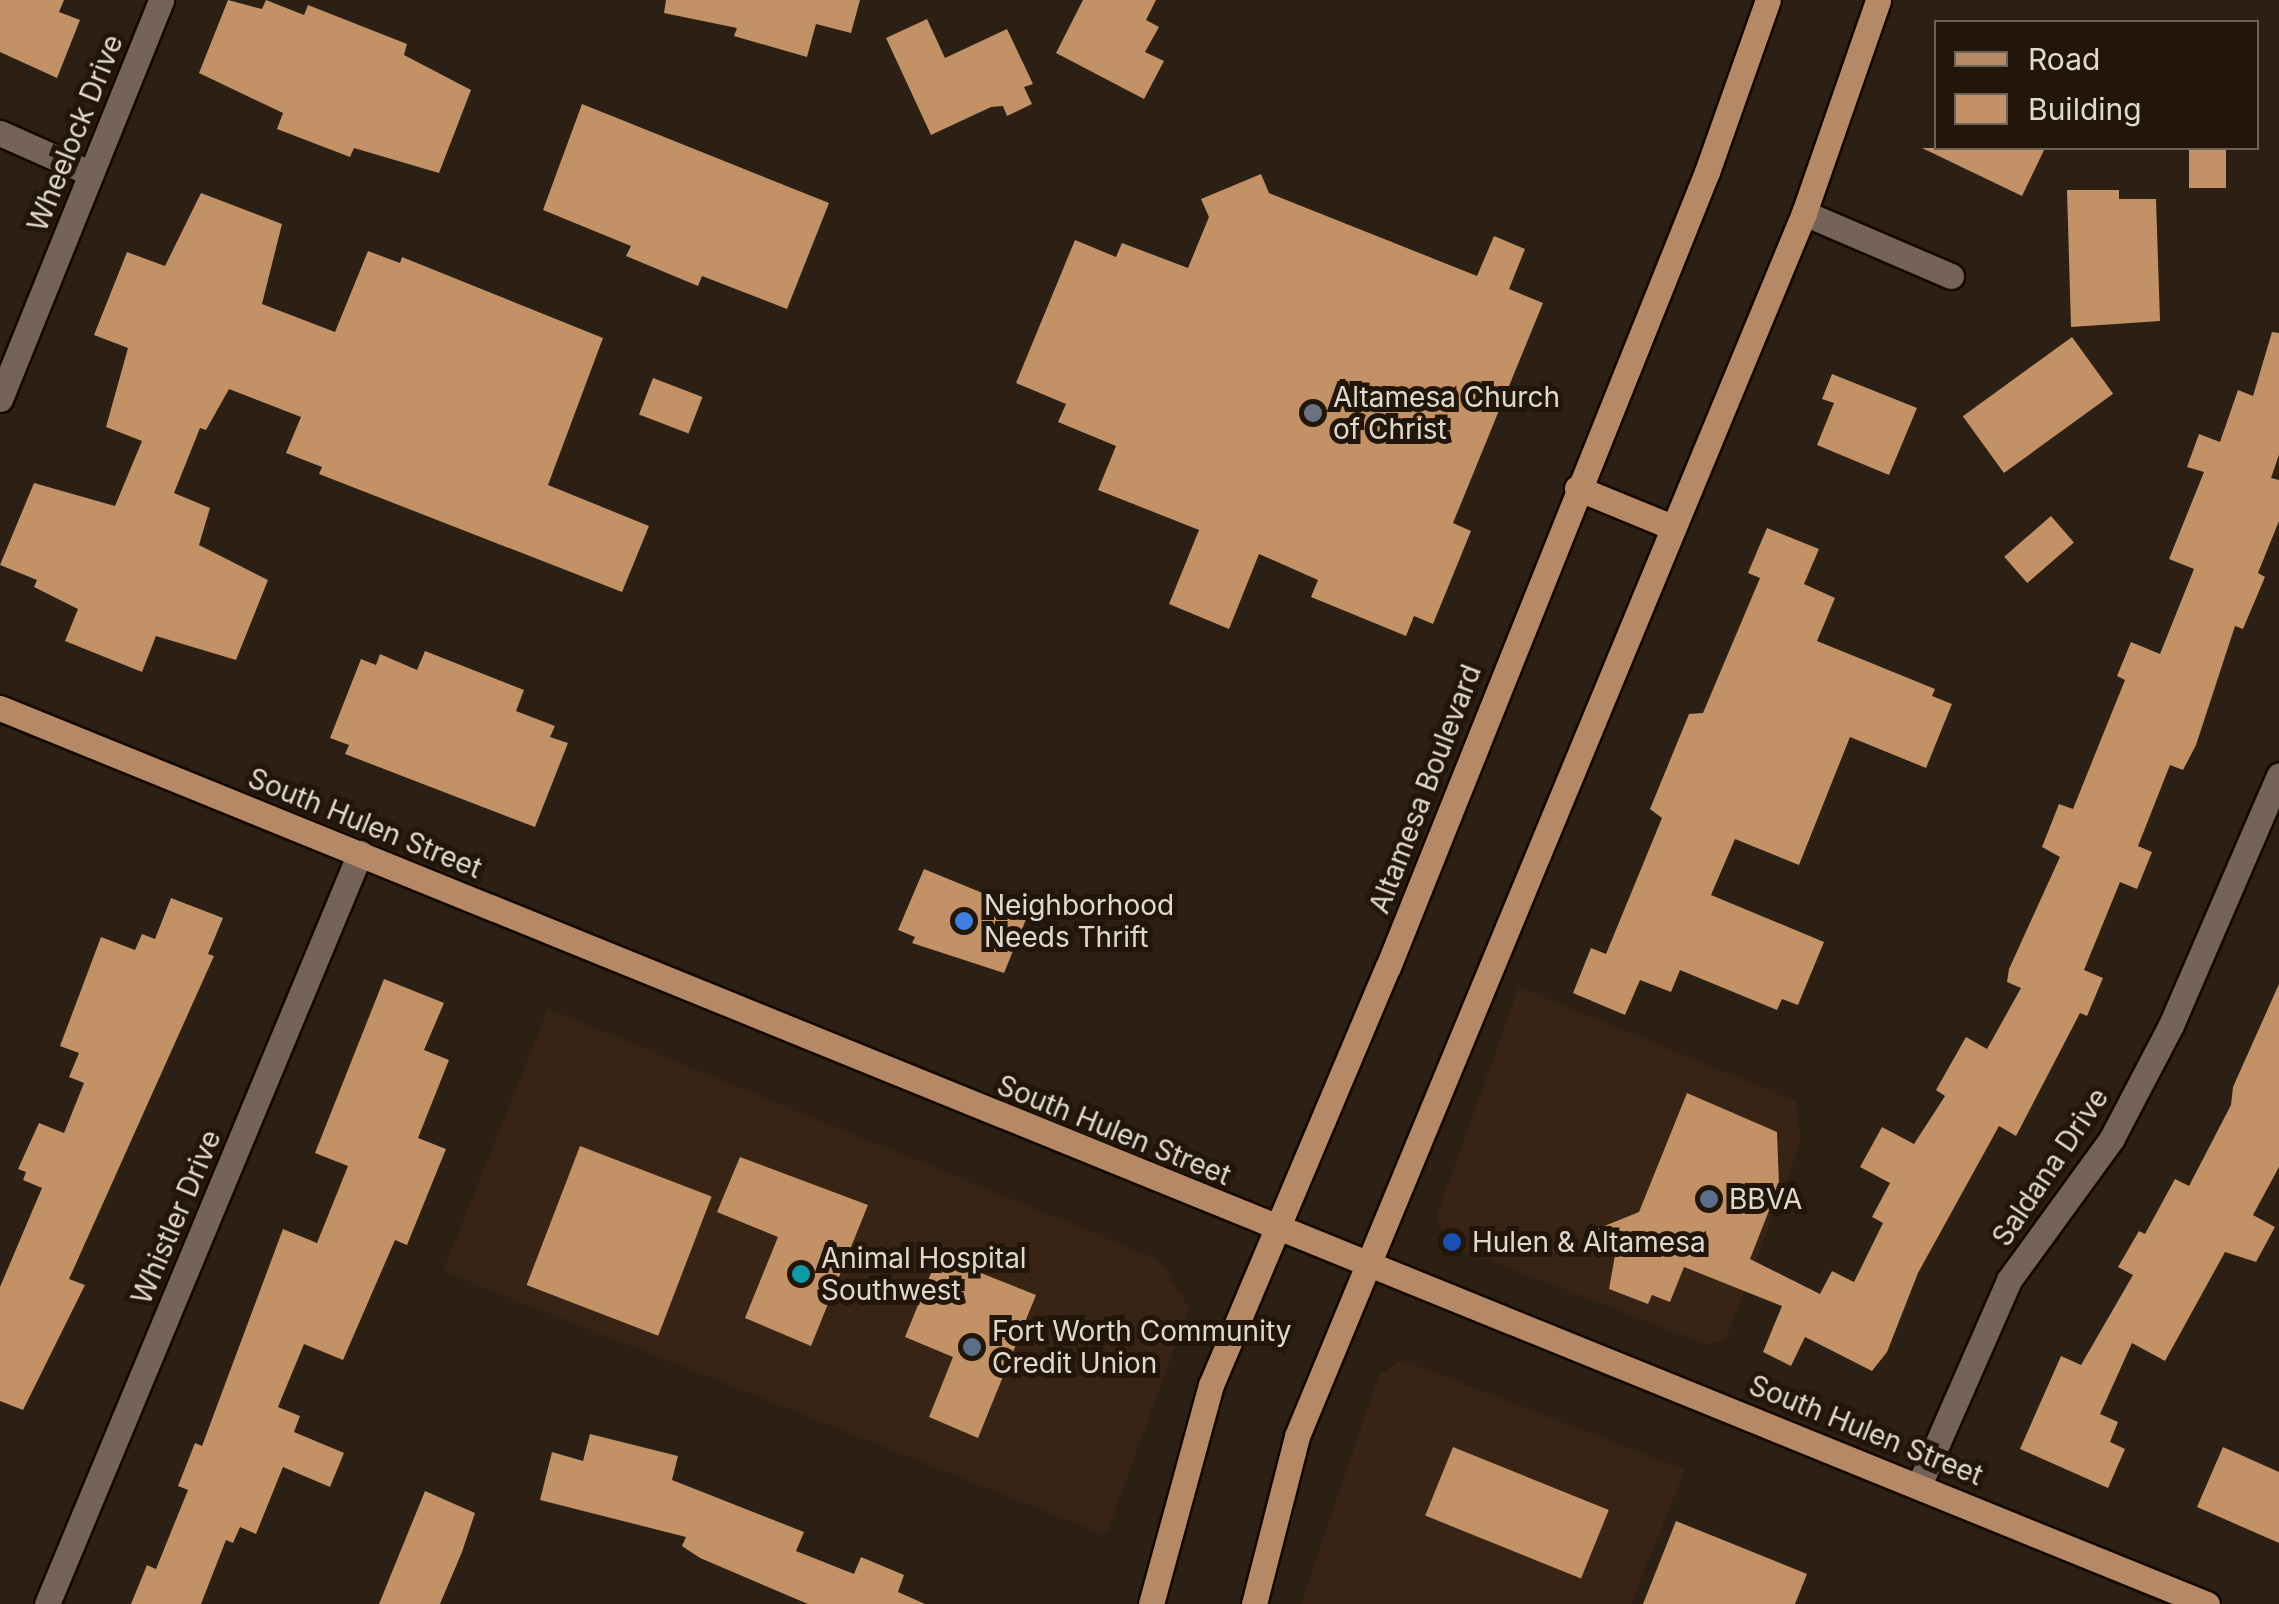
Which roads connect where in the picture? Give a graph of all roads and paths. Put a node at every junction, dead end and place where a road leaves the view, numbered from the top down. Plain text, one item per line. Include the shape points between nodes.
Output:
1 (161, 0) edge
2 (1768, 0) edge
3 (1878, 0) edge
4 (0, 133) edge
5 (90, 173) junction
6 (1804, 213) junction
7 (1951, 276) dead end
8 (0, 400) edge
9 (1577, 488) junction
10 (1672, 527) junction
11 (0, 708) edge
12 (2279, 776) edge
13 (360, 852) junction
14 (1277, 1229) junction
15 (1371, 1264) junction
16 (1920, 1483) junction
17 (48, 1604) edge
18 (1151, 1604) edge
19 (1254, 1604) edge
20 (2207, 1604) edge

1 - 5 street, Wheelock Drive
2 - 9 main road, Altamesa Boulevard
3 - 6 main road
4 - 5 street
5 - 8 street, Wheelock Drive
6 - 7 street
6 - 10 main road
9 - 10 main road
9 - 14 main road, Altamesa Boulevard
10 - 15 main road
11 - 13 main road, South Hulen Street
12 - 16 street, Saldana Drive via 2171,1025 2112,1138 2009,1280
13 - 14 main road, South Hulen Street
13 - 17 street, Whistler Drive
14 - 15 main road, South Hulen Street
14 - 18 main road, Altamesa Boulevard via 1211,1384
15 - 16 main road, South Hulen Street
15 - 19 main road via 1297,1436
16 - 20 main road, South Hulen Street

